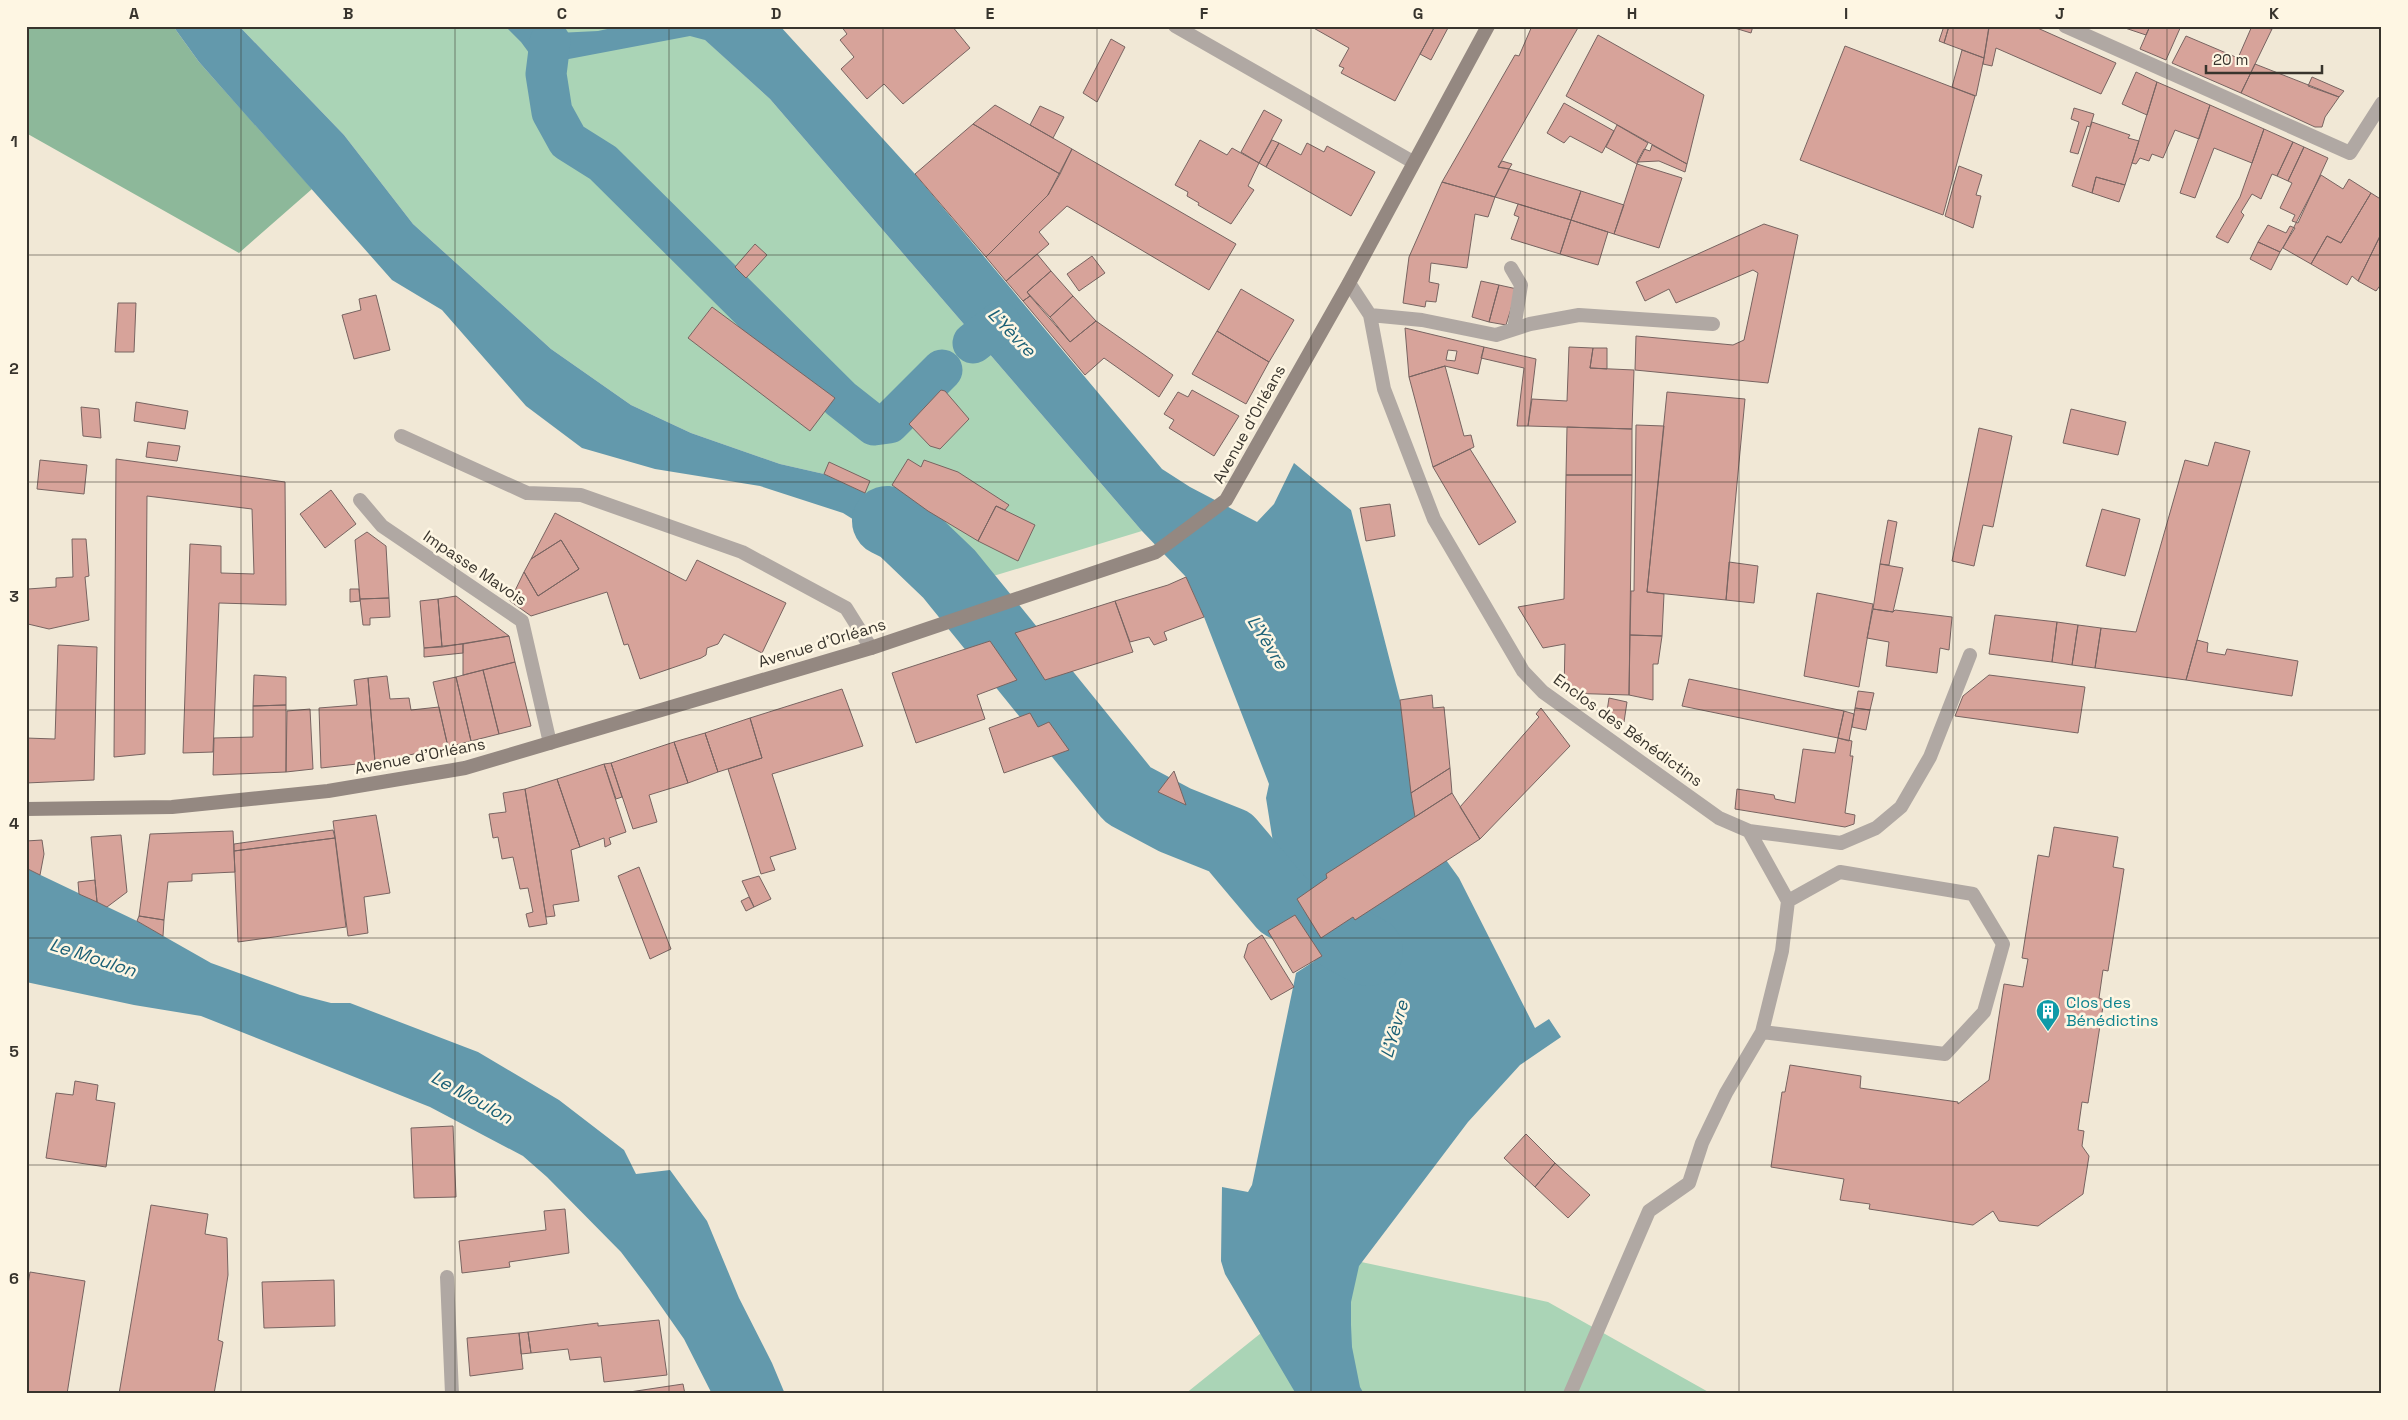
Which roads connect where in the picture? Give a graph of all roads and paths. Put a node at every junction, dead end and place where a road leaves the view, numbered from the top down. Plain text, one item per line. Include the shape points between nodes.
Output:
1 (1175, 26) edge
2 (1488, 26) edge
3 (2065, 26) edge
4 (2382, 103) edge
5 (1413, 162) junction
6 (1511, 268) dead end
7 (1349, 283) junction
8 (1370, 315) junction
9 (1713, 324) dead end
10 (1514, 329) junction
11 (401, 436) dead end
12 (360, 500) dead end
13 (871, 648) junction
14 (1970, 655) dead end
15 (550, 743) junction
16 (26, 809) edge
17 (1749, 831) junction
18 (1788, 901) junction
19 (1762, 1032) junction
20 (447, 1277) dead end
21 (452, 1394) edge
22 (1570, 1394) edge

1 - 5 street
2 - 5 main road, Avenue d'Orléans
3 - 4 street via 2350,153
5 - 7 main road, Avenue d'Orléans
6 - 10 street via 1521,285
7 - 8 street, Enclos des Bénédictins
7 - 13 main road, Avenue d'Orléans via 1226,500 1156,552
8 - 10 street via 1422,320 1496,335
8 - 17 street, Enclos des Bénédictins via 1384,388 1434,519 1523,671 1543,692 1719,818
9 - 10 street via 1579,315
11 - 13 street via 527,493 581,495 742,552 846,608
12 - 15 street, Impasse Mavois via 382,526 522,621
13 - 15 main road, Avenue d'Orléans
14 - 17 street, Enclos des Bénédictins via 1930,757 1901,807 1876,828 1841,844
15 - 16 main road, Avenue d'Orléans via 466,768 328,791 172,807
17 - 18 street
18 - 19 street via 1782,951
18 - 19 street via 1840,872 1974,894 2003,944 1984,1012 1945,1054
19 - 22 street via 1702,1143 1689,1183 1649,1211
20 - 21 street

